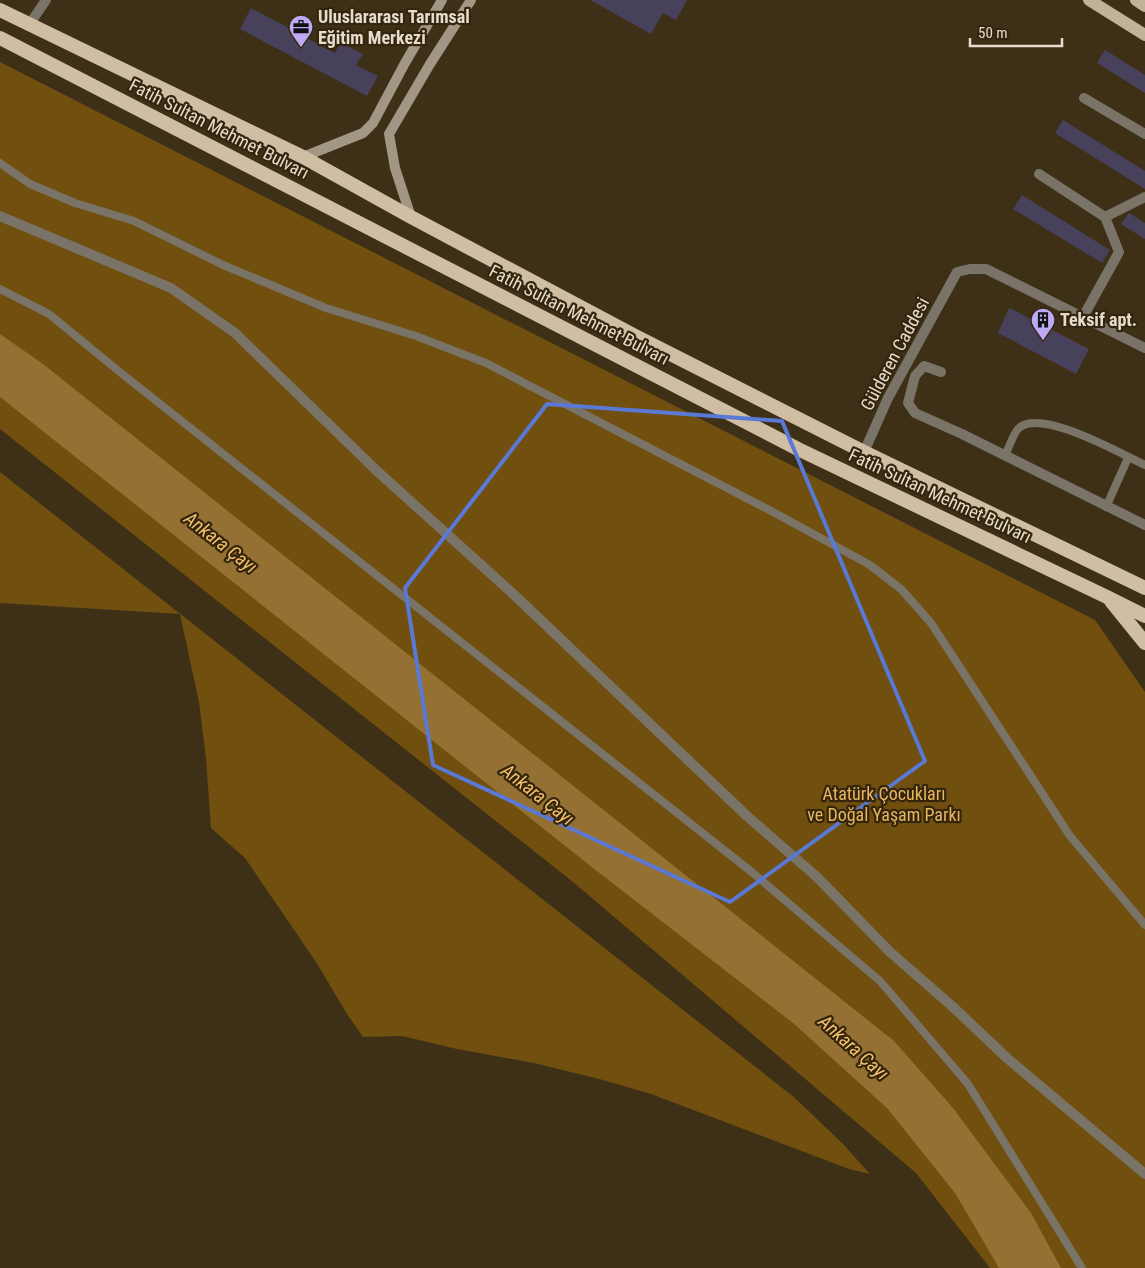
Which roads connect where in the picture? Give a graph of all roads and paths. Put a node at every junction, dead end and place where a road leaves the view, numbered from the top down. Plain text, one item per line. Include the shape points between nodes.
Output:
1 (46, 0) edge
2 (442, 0) edge
3 (471, 0) edge
4 (1089, 0) edge
5 (1136, 0) edge
6 (1145, 6) edge
7 (0, 10) edge
8 (29, 25) junction
9 (1145, 35) edge
10 (0, 38) edge
11 (1084, 98) dead end
12 (373, 123) junction
13 (389, 134) junction
14 (1145, 134) edge
15 (303, 157) junction
16 (0, 163) edge
17 (1039, 174) dead end
18 (1145, 197) edge
19 (0, 216) edge
20 (411, 217) junction
21 (1105, 217) junction
22 (0, 289) edge
23 (1084, 316) junction
24 (1145, 348) edge
25 (942, 372) dead end
26 (864, 452) junction
27 (1005, 456) junction
28 (1128, 458) junction
29 (1145, 465) edge
30 (1106, 507) junction
31 (1145, 526) edge
32 (1141, 585) edge
33 (1107, 597) junction
34 (1145, 616) edge
35 (1145, 643) edge
36 (1145, 925) edge
37 (1145, 1174) edge
38 (1082, 1268) edge

1 - 8 street
2 - 12 main road
3 - 13 main road
4 - 9 main road
5 - 6 main road
7 - 8 highway, Fatih Sultan Mehmet Bulvarı
8 - 15 highway, Fatih Sultan Mehmet Bulvarı
10 - 33 highway, Fatih Sultan Mehmet Bulvarı via 798,450
11 - 14 street
12 - 13 main road
12 - 15 main road via 363,133
13 - 20 main road via 395,168
15 - 20 highway, Fatih Sultan Mehmet Bulvarı
16 - 36 lane via 30,184 75,203 134,221 224,265 326,308 416,336 486,364 870,565 902,590 932,623 1070,836
17 - 21 street
18 - 21 street
19 - 37 street via 171,288 235,333 377,471 510,591 747,816 817,877 890,952 1008,1059
20 - 26 highway, Fatih Sultan Mehmet Bulvarı
21 - 23 street via 1119,252
22 - 38 lane via 49,314 745,867 880,981 968,1084
23 - 24 street
23 - 26 street, Gülderen Caddesi via 986,269 970,268 957,272 888,398
25 - 27 street via 924,366 915,376 908,402 915,413
26 - 32 highway, Fatih Sultan Mehmet Bulvarı
27 - 28 lane via 1018,428 1030,422 1064,427
27 - 30 street
28 - 29 lane
28 - 30 lane
30 - 31 street
33 - 34 highway, Fatih Sultan Mehmet Bulvarı
33 - 35 highway

